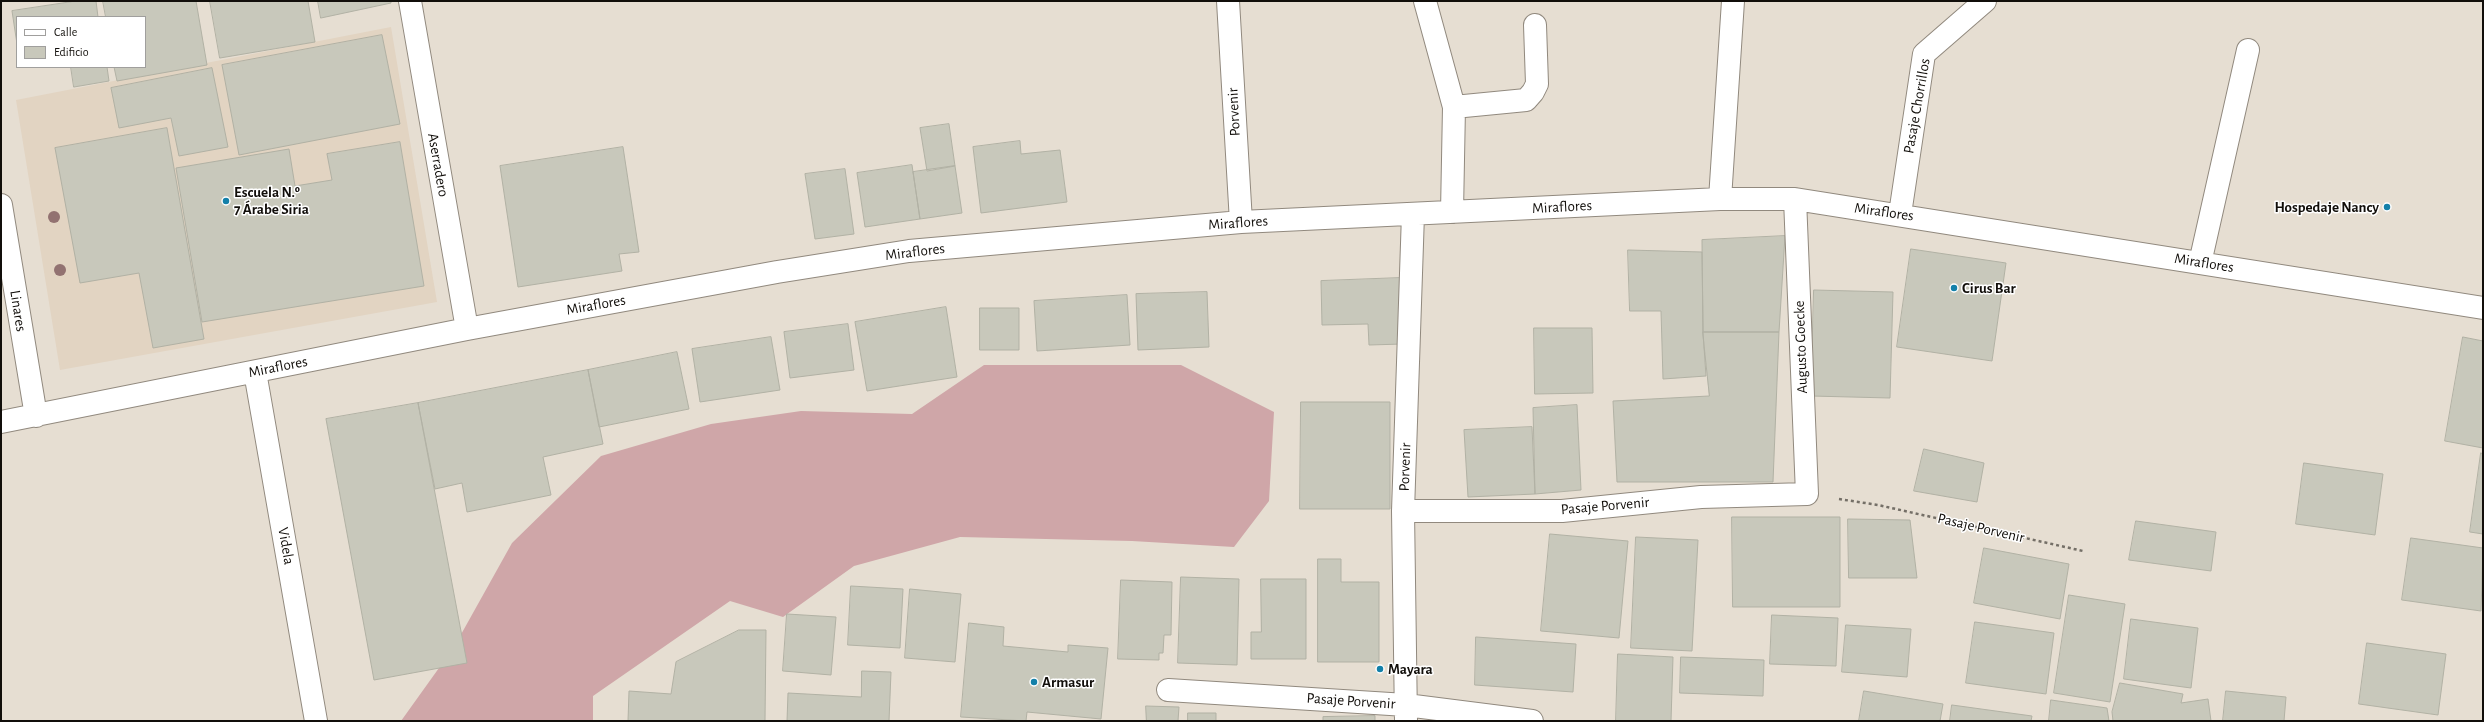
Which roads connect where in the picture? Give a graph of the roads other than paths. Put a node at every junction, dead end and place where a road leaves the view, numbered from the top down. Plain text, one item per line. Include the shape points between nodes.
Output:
1 (410, 1) edge
2 (1228, 1) edge
3 (1426, 1) edge
4 (1733, 1) edge
5 (1985, 1) edge
6 (1535, 25) dead end
7 (2248, 50) dead end
8 (1454, 107) junction
9 (1720, 199) junction
10 (1795, 199) junction
11 (1, 205) edge
12 (1452, 212) junction
13 (1413, 214) junction
14 (1900, 214) junction
15 (1241, 222) junction
16 (2200, 263) junction
17 (2483, 308) edge
18 (467, 329) junction
19 (255, 372) junction
20 (36, 416) junction
21 (1, 422) edge
22 (1807, 494) joint
23 (1404, 511) junction
24 (1168, 690) dead end
25 (1406, 713) edge
26 (316, 721) edge
27 (1532, 721) edge

1 - 18 street, Aserradero
2 - 15 street, Porvenir
3 - 8 street
4 - 9 street
5 - 14 street, Pasaje Chorrillos via 1924,54
6 - 8 street via 1537,84 1526,100
7 - 16 street
8 - 12 street
9 - 10 street, Miraflores
9 - 12 street, Miraflores
10 - 14 street, Miraflores
10 - 22 street, Augusto Goecke
11 - 20 street, Linares
12 - 13 street, Miraflores
13 - 15 street, Miraflores
13 - 23 street, Porvenir
14 - 16 street, Miraflores
15 - 18 street, Miraflores via 909,251 777,272
16 - 17 street, Miraflores
18 - 19 street, Miraflores
19 - 20 street, Miraflores
19 - 26 street, Videla
20 - 21 street, Miraflores
22 - 23 street, Pasaje Porvenir via 1701,497 1562,511
23 - 25 street, Porvenir
24 - 25 street, Pasaje Porvenir
25 - 27 street, Pasaje Porvenir

